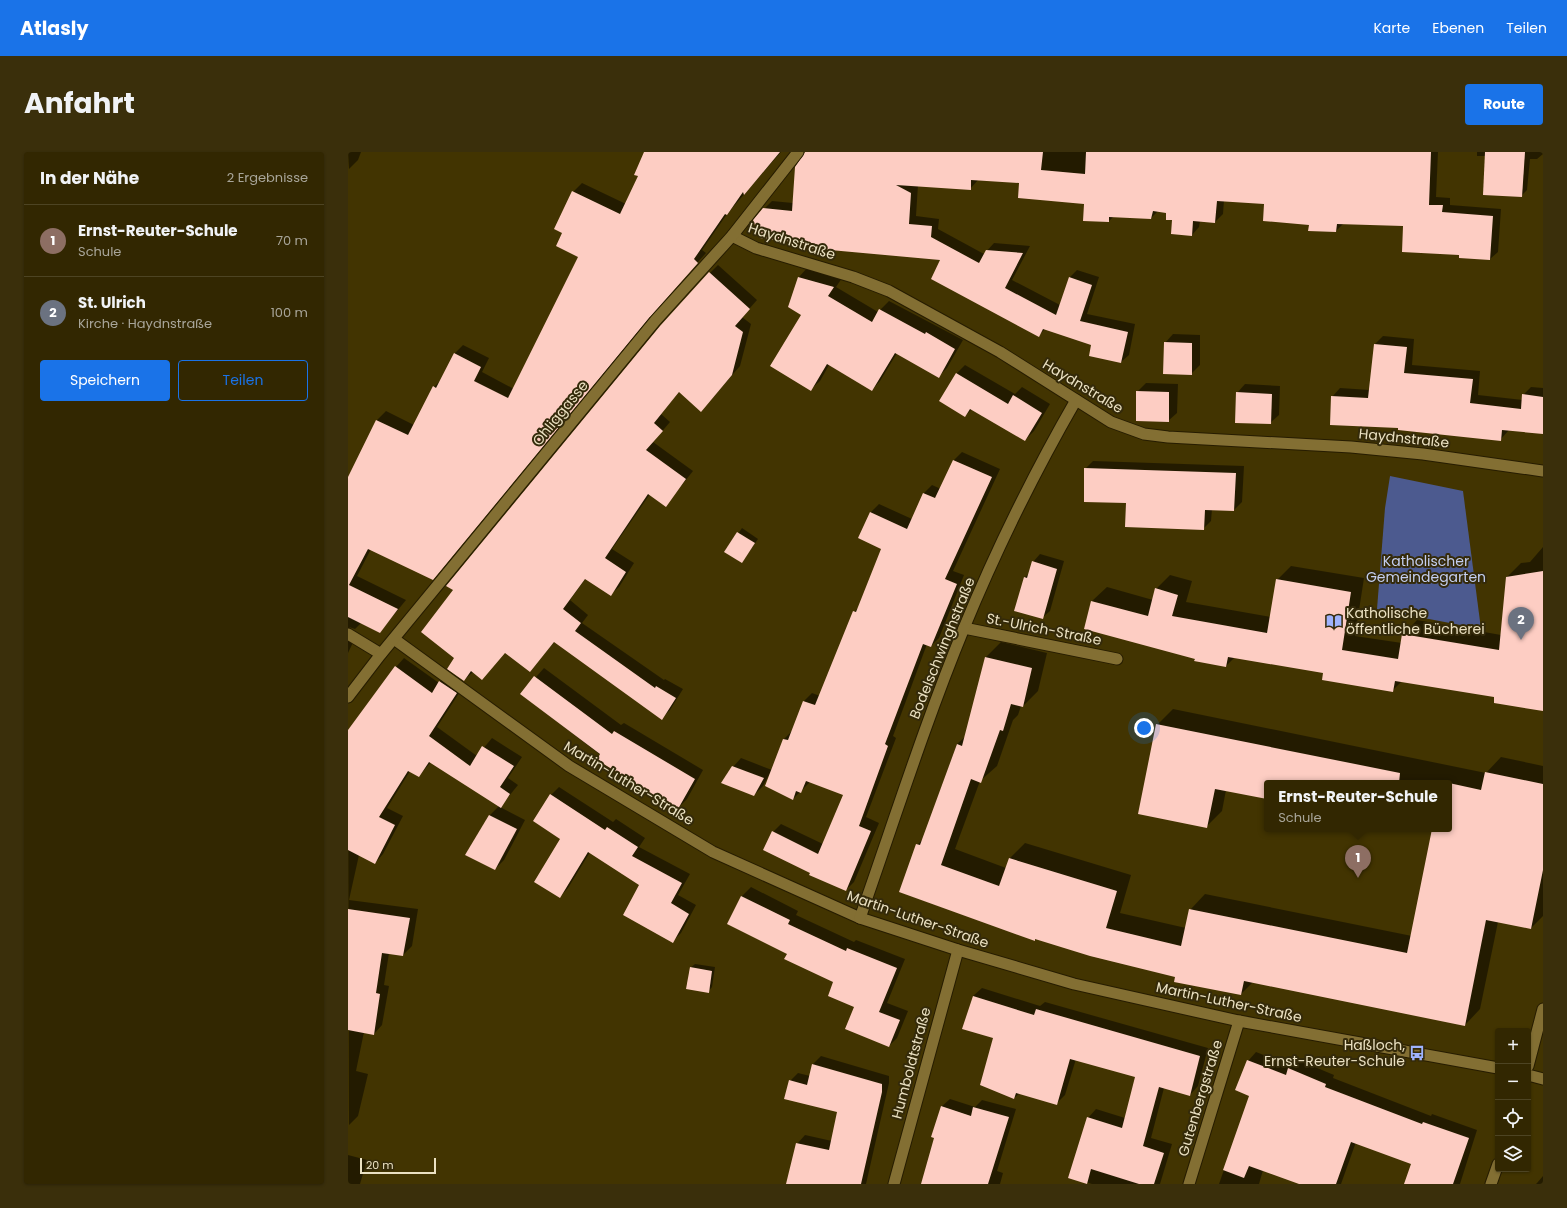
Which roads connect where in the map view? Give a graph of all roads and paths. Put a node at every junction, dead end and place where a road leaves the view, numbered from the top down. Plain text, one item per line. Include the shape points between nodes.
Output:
1 (798, 152) edge
2 (732, 236) junction
3 (1076, 400) junction
4 (1543, 471) edge
5 (964, 628) junction
6 (348, 634) edge
7 (394, 639) junction
8 (381, 654) junction
9 (1117, 659) dead end
10 (348, 697) edge
11 (860, 918) junction
12 (958, 950) junction
13 (1543, 1009) edge
14 (1239, 1021) junction
15 (1529, 1064) edge
16 (1495, 1067) edge
17 (1531, 1076) edge
18 (1543, 1078) edge
19 (1496, 1172) edge
20 (894, 1184) edge
21 (1189, 1184) edge
22 (1492, 1184) edge

1 - 2 street, Ohliggasse
2 - 3 street, Haydnstraße via 756,248 853,277 889,291 1000,352
2 - 7 street, Ohliggasse via 656,321
3 - 4 street, Haydnstraße via 1111,422 1152,435 1351,447
3 - 5 street, Bodelschwinghstraße via 1009,528
5 - 9 street, St.-Ulrich-Straße
5 - 11 street, Bodelschwinghstraße via 936,700
6 - 8 street
7 - 8 street, Ohliggasse
7 - 11 street, Martin-Luther-Straße via 576,770 713,852
8 - 10 street, Ohliggasse
11 - 12 street, Martin-Luther-Straße
12 - 14 street, Martin-Luther-Straße via 1074,984
12 - 20 street, Humboldtstraße
13 - 15 street
14 - 16 street, Martin-Luther-Straße
14 - 21 street, Gutenbergstraße
17 - 18 street
19 - 22 street

